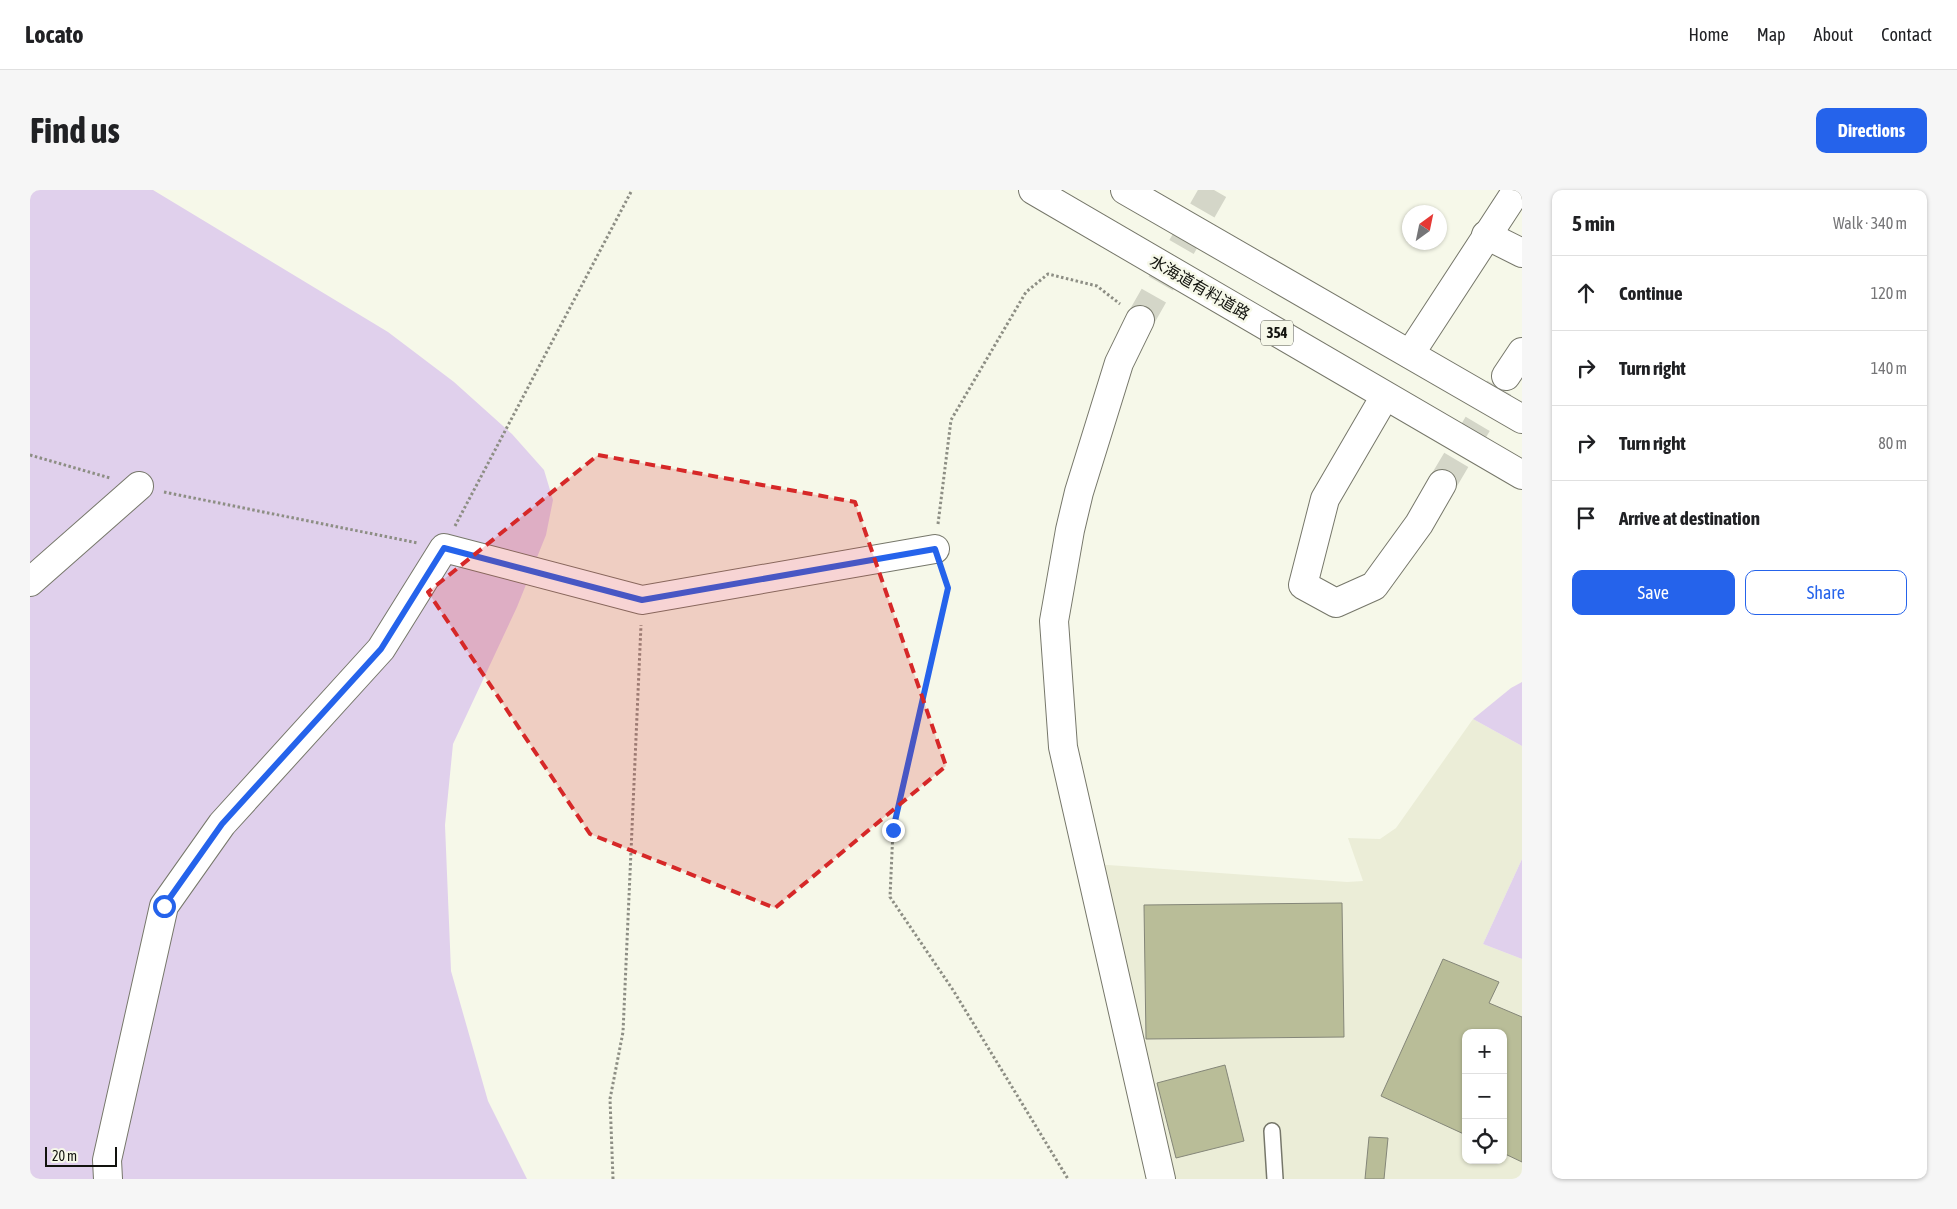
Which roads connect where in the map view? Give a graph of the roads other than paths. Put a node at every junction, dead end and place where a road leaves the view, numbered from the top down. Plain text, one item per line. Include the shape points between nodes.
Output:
1 (1033, 190) edge
2 (1125, 190) edge
3 (1517, 190) edge
4 (1486, 235) junction
5 (1522, 254) edge
6 (1140, 320) tunnel mouth
7 (1522, 352) edge
8 (1410, 354) junction
9 (1506, 376) tunnel mouth
10 (1385, 396) junction
11 (1522, 419) edge
12 (1522, 476) edge
13 (1442, 484) tunnel mouth
14 (139, 486) road end
15 (935, 549) road end
16 (30, 582) edge
17 (1272, 1131) dead end
18 (108, 1179) edge
19 (1161, 1179) edge
20 (1275, 1179) edge

1 - 10 main road, 水海道有料道路 / 354
2 - 8 main road
3 - 4 main road
4 - 5 main road
4 - 8 main road
6 - 19 main road via 1120,363 1079,492 1054,621 1063,747
7 - 9 main road
8 - 11 main road
10 - 12 main road, 水海道有料道路 / 354
10 - 13 main road via 1325,499 1303,585 1336,603 1374,586 1419,524
14 - 16 main road
15 - 18 main road via 642,600 444,548 381,649 222,824 164,906 107,1160
17 - 20 lane

